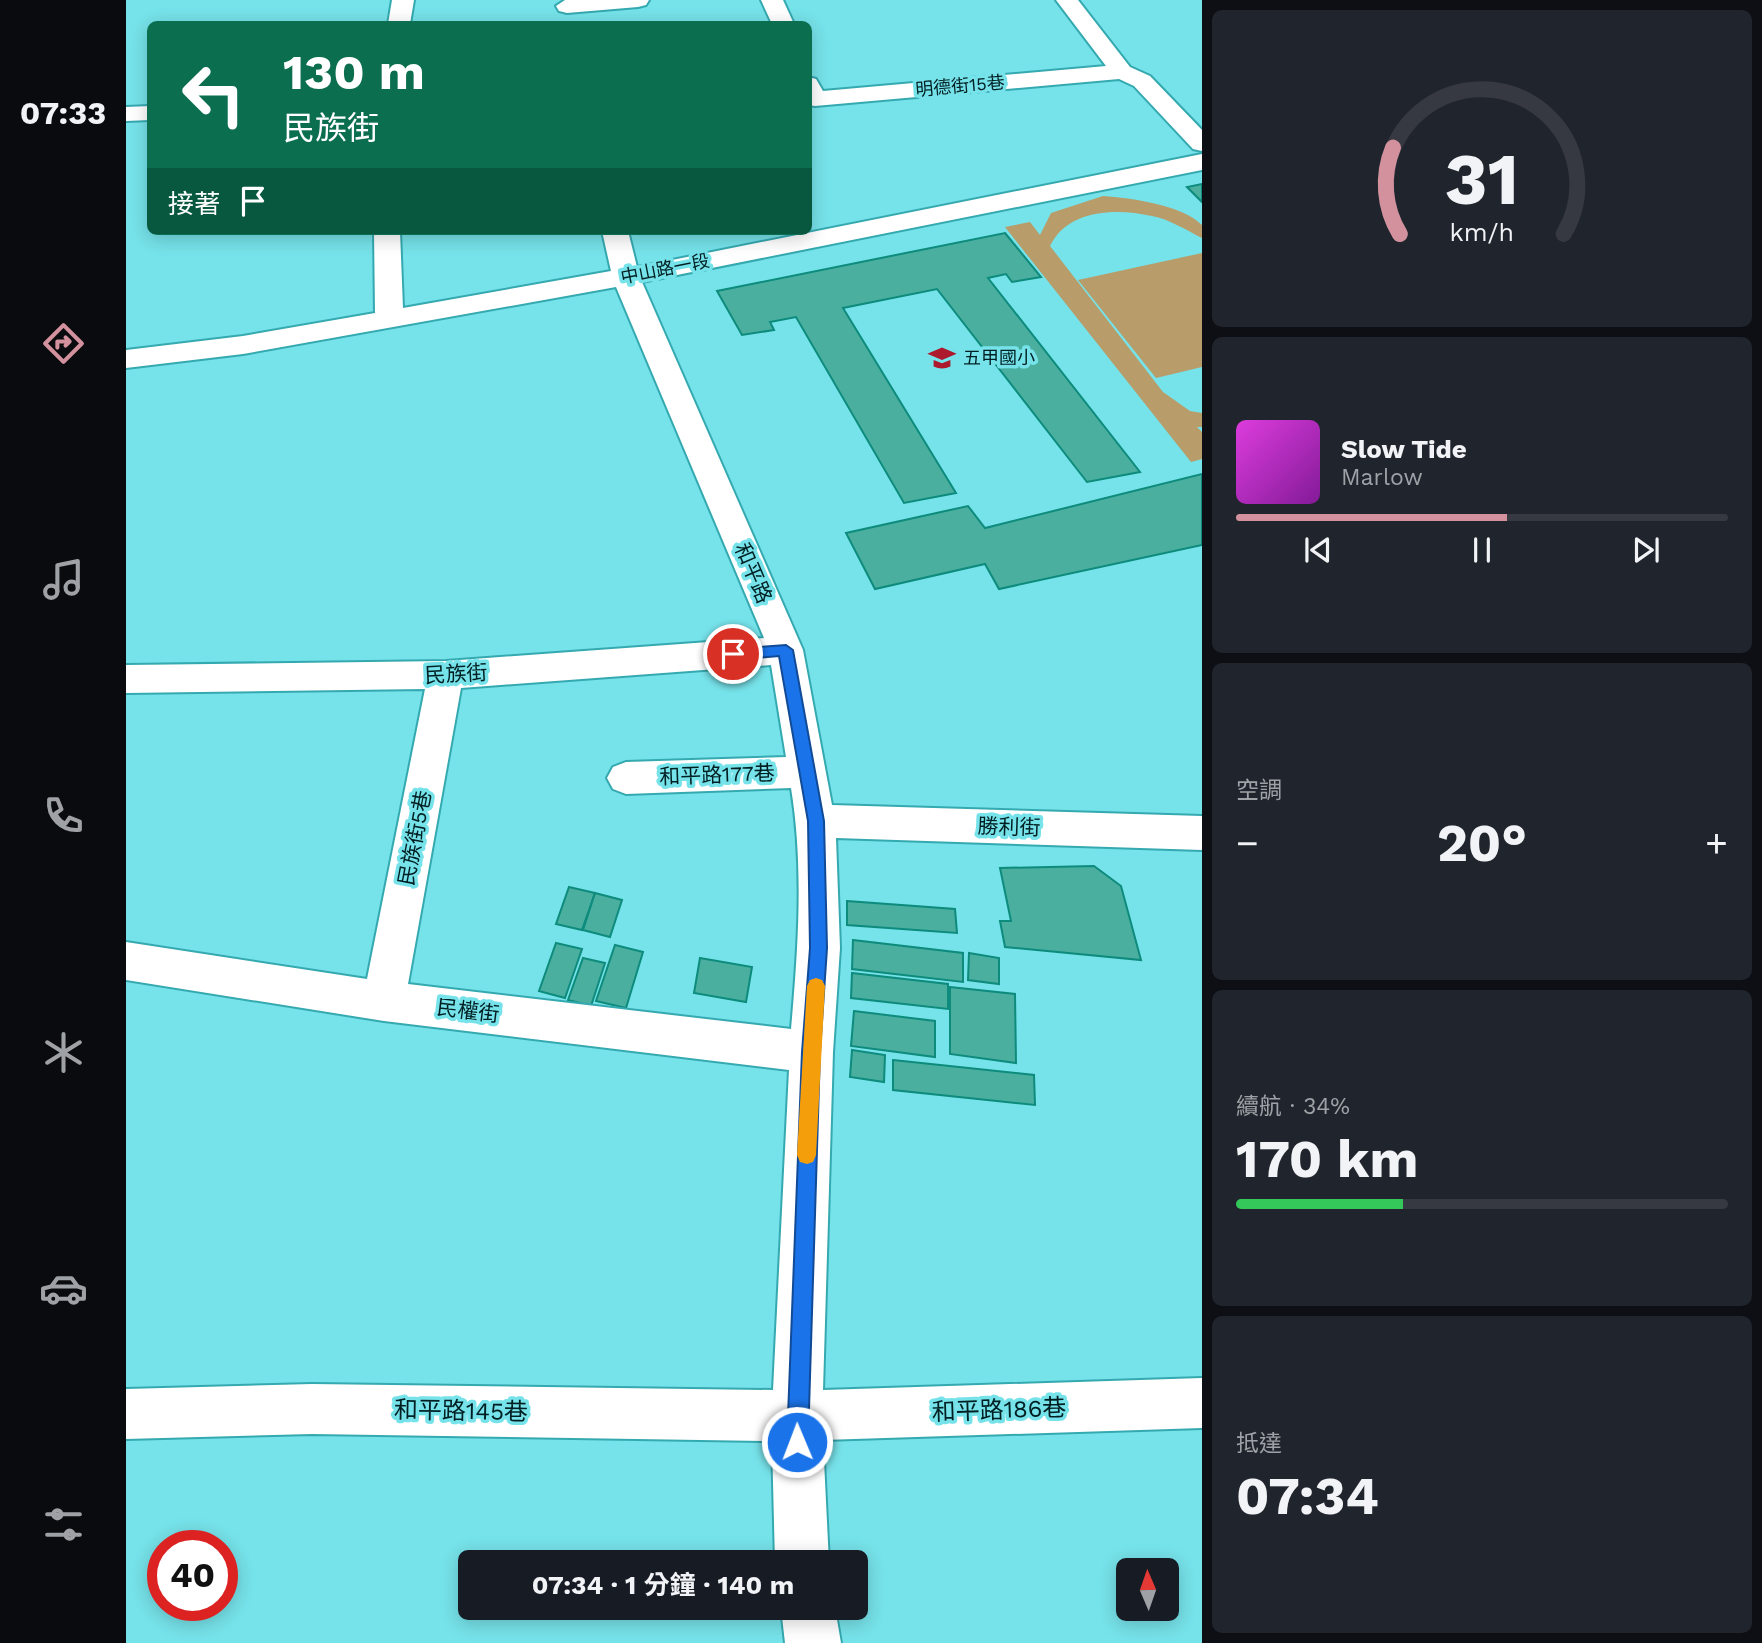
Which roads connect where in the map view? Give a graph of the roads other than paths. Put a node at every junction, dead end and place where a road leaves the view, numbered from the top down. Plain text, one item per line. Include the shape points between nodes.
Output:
1 (402, 0) edge
2 (638, 0) edge
3 (772, 0) edge
4 (1067, 0) edge
5 (568, 10) edge
6 (399, 21) edge
7 (782, 21) edge
8 (1122, 72) junction
9 (812, 93) edge
10 (147, 113) edge
11 (126, 114) edge
12 (1202, 144) edge
13 (1202, 162) edge
14 (387, 235) edge
15 (616, 235) edge
16 (625, 277) junction
17 (389, 319) junction
18 (126, 359) edge
19 (786, 650) junction
20 (446, 675) junction
21 (126, 679) edge
22 (809, 772) junction
23 (626, 778) dead end
24 (816, 821) junction
25 (1202, 833) edge
26 (126, 961) edge
27 (384, 1001) junction
28 (811, 1052) junction
29 (1202, 1403) edge
30 (126, 1413) edge
31 (797, 1416) junction
32 (802, 1550) edge
33 (810, 1620) edge
34 (813, 1643) edge

1 - 6 street
2 - 5 street
3 - 7 street
4 - 8 street
8 - 9 street, 明德街15巷 via 815,99
8 - 12 street via 1142,80
10 - 11 street
13 - 16 street, 中山路一段
14 - 17 street
15 - 16 street, 和平路
16 - 17 street, 中山路一段
16 - 19 street, 和平路
17 - 18 street, 中山路一段 via 243,345
19 - 20 street, 民族街
19 - 22 street, 和平路
20 - 21 street, 民族街
20 - 27 street, 民族街5巷
22 - 23 street, 和平路177巷
22 - 24 street, 和平路
24 - 25 street, 勝利街
24 - 28 street, 和平路 via 819,948
26 - 27 street, 民權街
27 - 28 street, 民權街
28 - 31 street, 和平路
29 - 31 street, 和平路186巷
30 - 31 street, 和平路145巷 via 312,1409
31 - 32 street, 和平路
33 - 34 street

